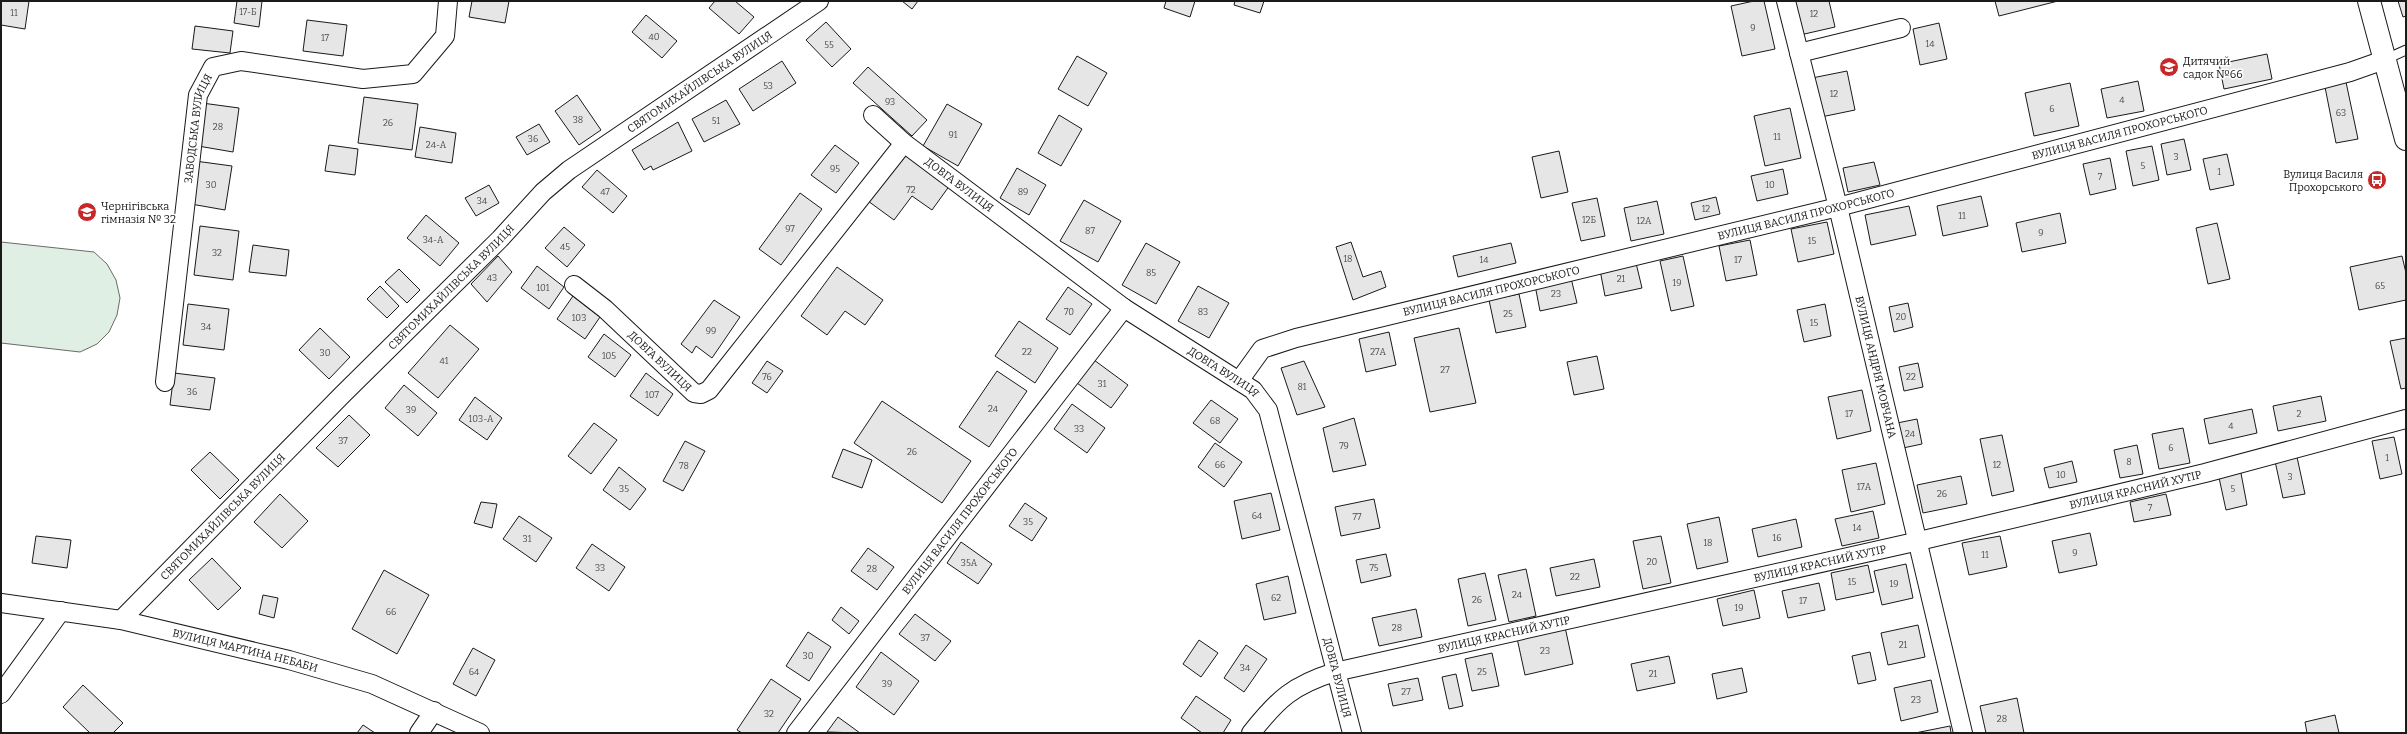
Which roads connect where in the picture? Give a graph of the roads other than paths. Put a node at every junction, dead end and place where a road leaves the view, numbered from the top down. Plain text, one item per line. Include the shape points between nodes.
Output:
1 (448, 1) edge
2 (819, 1) edge
3 (1786, 1) edge
4 (2369, 1) edge
5 (1901, 28) dead end
6 (2406, 50) edge
7 (1799, 53) junction
8 (2384, 60) junction
9 (873, 115) dead end
10 (2406, 139) edge
11 (904, 143) junction
12 (1838, 207) junction
13 (574, 285) dead end
14 (1124, 308) junction
15 (1239, 381) junction
16 (165, 382) dead end
17 (2406, 418) edge
18 (1919, 541) junction
19 (1, 602) edge
20 (61, 611) junction
21 (120, 620) junction
22 (1335, 672) junction
23 (1, 694) edge
24 (434, 711) junction
25 (419, 733) edge
26 (480, 733) edge
27 (796, 733) edge
28 (1251, 733) edge
29 (1352, 733) edge
30 (1964, 733) edge

1 - 16 street, ЗАВОДСЬКА ВУЛИЦЯ via 445,36 414,74 363,79 241,62 212,67 198,94
2 - 21 street, СВЯТОМИХАЙЛІВСЬКА ВУЛИЦЯ via 569,170 543,192 500,239
3 - 7 street, ВУЛИЦЯ АНДРІЯ МОВЧАНА
4 - 8 main road
5 - 7 street
6 - 8 lane
7 - 12 street, ВУЛИЦЯ АНДРІЯ МОВЧАНА
8 - 10 main road
8 - 12 street, ВУЛИЦЯ ВАСИЛЯ ПРОХОРСЬКОГО via 2350,72
9 - 11 street, ДОВГА ВУЛИЦЯ
11 - 13 street, ДОВГА ВУЛИЦЯ via 709,390 701,394 694,393 605,309
11 - 14 street, ДОВГА ВУЛИЦЯ
12 - 15 street, ВУЛИЦЯ ВАСИЛЯ ПРОХОРСЬКОГО via 1296,338 1262,349
12 - 18 street, ВУЛИЦЯ АНДРІЯ МОВЧАНА
14 - 15 street, ДОВГА ВУЛИЦЯ
14 - 27 street, ВУЛИЦЯ ВАСИЛЯ ПРОХОРСЬКОГО
15 - 22 street, ДОВГА ВУЛИЦЯ via 1253,390 1268,410
17 - 18 street, ВУЛИЦЯ КРАСНИЙ ХУТІР via 2205,473
18 - 22 street, ВУЛИЦЯ КРАСНИЙ ХУТІР
18 - 30 street, ВУЛИЦЯ АНДРІЯ МОВЧАНА
19 - 20 street, ВУЛИЦЯ МАРТИНА НЕБАБИ
20 - 21 street, ВУЛИЦЯ МАРТИНА НЕБАБИ
20 - 23 street
21 - 24 street, ВУЛИЦЯ МАРТИНА НЕБАБИ via 289,660 372,684
22 - 28 street, ВУЛИЦЯ КРАСНИЙ ХУТІР via 1314,678 1291,690 1268,711
22 - 29 street, ДОВГА ВУЛИЦЯ
24 - 25 street
24 - 26 street, ВУЛИЦЯ МАРТИНА НЕБАБИ

